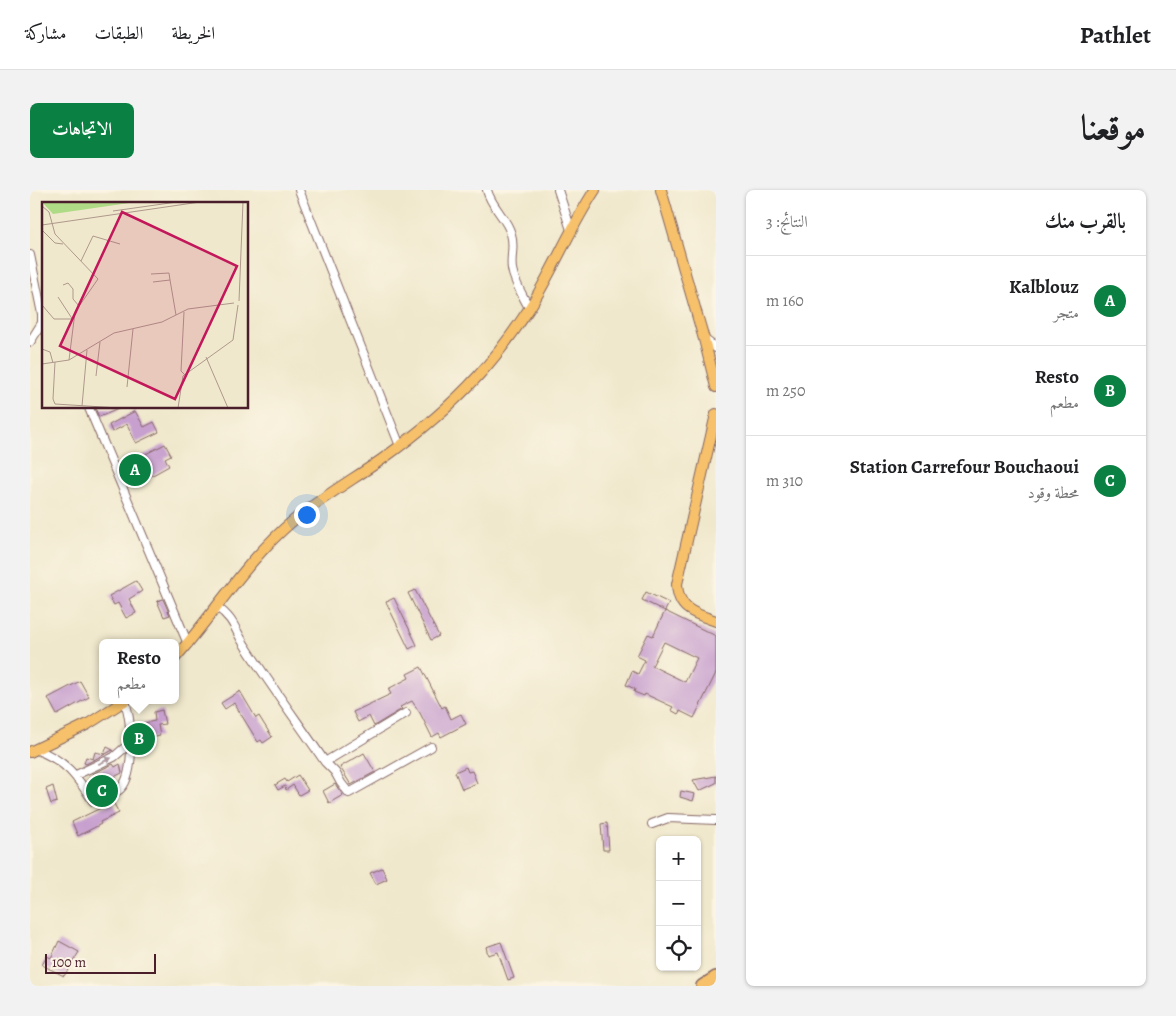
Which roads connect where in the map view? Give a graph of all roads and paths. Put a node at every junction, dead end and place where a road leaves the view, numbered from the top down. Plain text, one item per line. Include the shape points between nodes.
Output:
1 (299, 190) edge
2 (487, 190) edge
3 (558, 190) edge
4 (595, 190) edge
5 (660, 190) edge
6 (571, 230) junction
7 (30, 255) edge
8 (529, 308) junction
9 (40, 334) edge
10 (704, 339) junction
11 (30, 342) edge
12 (716, 348) edge
13 (716, 387) edge
14 (89, 409) edge
15 (716, 414) edge
16 (715, 427) edge
17 (400, 446) junction
18 (216, 607) junction
19 (716, 621) edge
20 (188, 644) junction
21 (179, 654) edge
22 (121, 704) edge
23 (126, 704) edge
24 (406, 713) dead end
25 (130, 743) junction
26 (431, 747) dead end
27 (32, 750) edge
28 (325, 762) junction
29 (76, 775) junction
30 (716, 820) edge
31 (652, 824) dead end
32 (716, 977) edge
33 (702, 986) edge

1 - 17 street
2 - 8 street via 512,234 512,270
3 - 6 street
4 - 6 main road
5 - 10 main road
6 - 8 main road
7 - 9 street via 42,314
8 - 17 main road via 508,339 454,401
9 - 11 street
10 - 12 street
10 - 13 main road
14 - 20 street
15 - 16 main road
16 - 19 main road via 677,584 679,597 686,608
17 - 18 main road via 293,521 255,559
18 - 20 main road
18 - 28 street via 232,620 244,645
20 - 21 main road
22 - 27 main road via 88,724
23 - 25 street
24 - 28 street
29 -> 25 street via 114,757
25 - 29 street via 128,773 119,790 93,801
26 - 28 street via 349,793
27 - 29 street via 47,754
30 - 31 street via 668,818
32 - 33 highway

